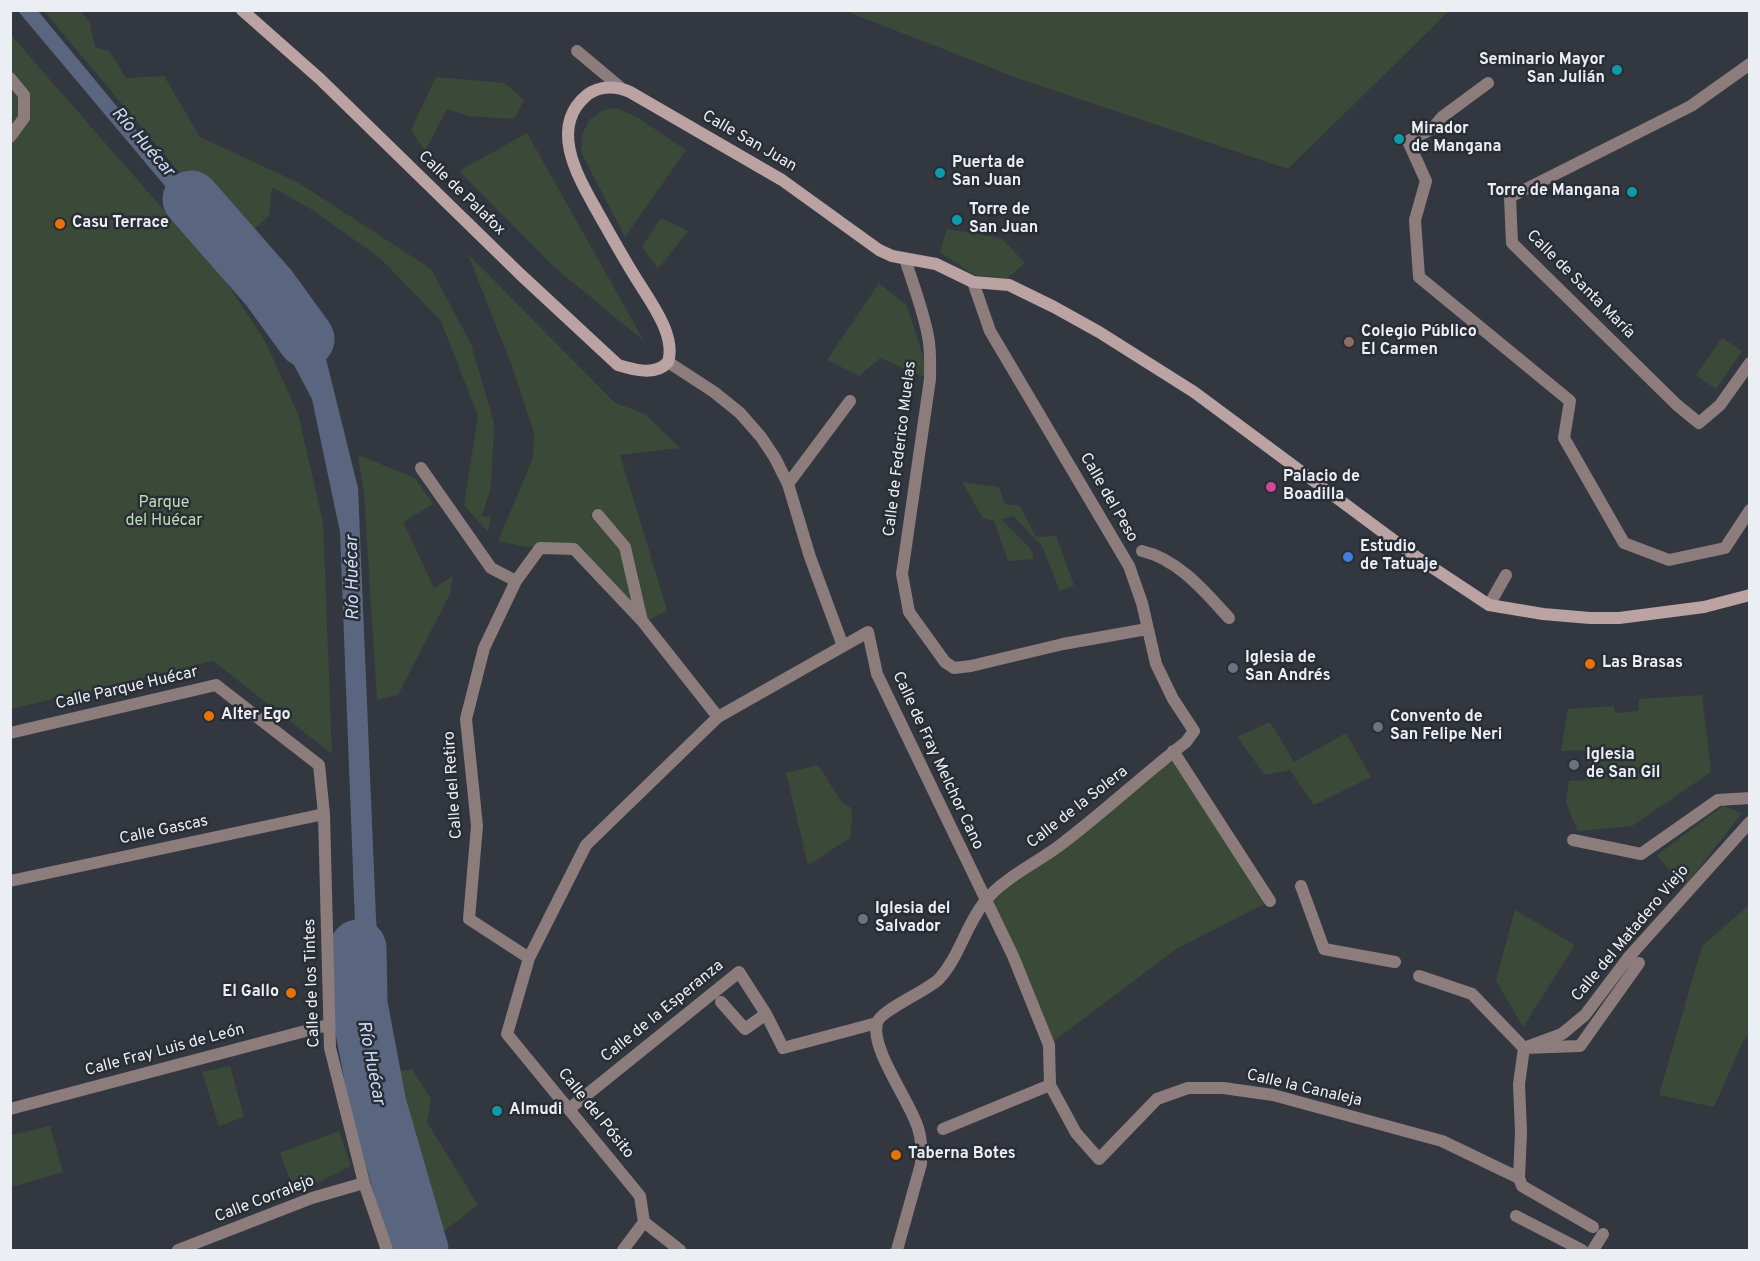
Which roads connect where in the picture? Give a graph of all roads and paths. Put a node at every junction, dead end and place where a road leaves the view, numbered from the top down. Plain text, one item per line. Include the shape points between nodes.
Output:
1 (242, 10) edge
2 (577, 51) dead end
3 (1749, 64) edge
4 (10, 78) edge
5 (1488, 83) dead end
6 (620, 87) junction
7 (10, 137) edge
8 (905, 259) junction
9 (973, 282) junction
10 (668, 362) junction
11 (1749, 363) edge
12 (850, 401) dead end
13 (421, 468) dead end
14 (788, 484) junction
15 (1749, 510) edge
16 (598, 515) dead end
17 (1142, 551) dead end
18 (1506, 575) dead end
19 (516, 581) junction
20 (1749, 595) edge
21 (1490, 605) junction
22 (1229, 618) dead end
23 (643, 622) junction
24 (1147, 629) junction
25 (843, 646) junction
26 (718, 717) junction
27 (10, 733) edge
28 (1190, 739) joint
29 (1173, 751) junction
30 (1749, 798) edge
31 (324, 814) junction
32 (1749, 822) edge
33 (1573, 840) dead end
34 (10, 881) edge
35 (1301, 886) dead end
36 (985, 901) junction
37 (1270, 901) dead end
38 (529, 958) junction
39 (1395, 962) dead end
40 (1639, 963) dead end
41 (1419, 976) dead end
42 (721, 1002) dead end
43 (765, 1014) junction
44 (877, 1023) junction
45 (328, 1025) junction
46 (1524, 1048) junction
47 (1050, 1085) junction
48 (10, 1109) edge
49 (569, 1109) junction
50 (943, 1129) dead end
51 (1519, 1178) junction
52 (364, 1183) junction
53 (1516, 1216) dead end
54 (644, 1222) junction
55 (178, 1251) edge
56 (387, 1251) edge
57 (624, 1251) edge
58 (680, 1251) edge
59 (897, 1251) edge
60 (1582, 1251) edge
61 (1593, 1251) edge

1 - 10 street, Calle de Palafox via 609,358 634,370 662,368
2 - 6 street, Calle San Juan
3 - 11 street, Calle de Santa María via 1691,106 1510,197 1512,243 1699,423 1720,405
4 - 7 street via 24,95 24,118
5 - 15 street via 1432,129 1408,141 1426,181 1415,220 1419,277 1570,401 1564,438 1624,543 1669,560 1725,548
6 - 8 street, Calle San Juan via 782,180 879,250
6 - 10 street via 592,91 574,108 568,146 587,194 659,316 670,348
8 - 9 street, Calle San Juan via 936,264
8 - 24 street, Calle de Federico Muelas via 929,337 930,379 902,574 909,612 945,662 954,668 1003,662 1062,639
9 - 21 street via 1009,285 1126,348
9 - 24 street, Calle del Peso via 990,331 1128,566
10 - 14 street via 740,413 761,437
12 - 14 street
13 - 19 street via 491,568
14 - 25 street
16 - 23 street, Calle del Retiro via 625,547
17 - 22 street via 1180,570
18 - 21 street
19 - 23 street, Calle del Retiro via 540,548 574,549
19 - 38 street, Calle del Retiro via 484,648 466,719 477,826 469,919
20 - 21 street via 1704,607 1619,618 1543,614
23 - 26 street, Calle del Retiro
24 - 28 street, Calle del Peso via 1162,680 1193,727
25 - 26 street
25 - 36 street, Calle de Fray Melchor Cano via 868,632 877,674
26 - 38 street via 586,845
27 - 31 street, Calle Parque Huécar via 216,685 319,765
28 - 29 street, Calle de la Solera
29 - 36 street, Calle de la Solera via 1106,810
29 - 37 street
30 - 33 street via 1718,800 1641,854
31 - 34 street, Calle Gascas
31 - 45 street, Calle de los Tintes
32 - 46 street, Calle del Matadero Viejo via 1628,958 1585,1015 1562,1034
35 - 39 street via 1324,949
36 - 44 street via 938,979 882,1014
36 - 47 street, Calle de Fray Melchor Cano via 1013,956 1049,1045
38 - 49 street, Calle del Pósito via 507,1034
40 - 46 street, Calle del Matadero Viejo via 1580,1046
41 - 46 street via 1472,993
42 - 43 street, Calle de la Esperanza via 745,1029
43 - 44 street, Calle de la Esperanza via 783,1048
43 - 49 street, Calle de la Esperanza via 739,972
44 - 59 street via 879,1044 918,1126 922,1149
45 - 48 street, Calle Fray Luis de León
45 - 52 street, Calle de los Tintes via 330,1048
46 - 51 street via 1519,1084
47 - 50 street
47 - 51 street, Calle la Canaleja via 1077,1133 1099,1159 1157,1099 1188,1088 1223,1088 1273,1095 1442,1141
49 - 54 street, Calle del Pósito via 640,1196
51 - 61 street, Calle la Canaleja via 1522,1186 1598,1230
52 - 55 street, Calle Corralejo via 312,1198
52 - 56 street, Calle de los Tintes
53 - 60 street
54 - 57 street
54 - 58 street

